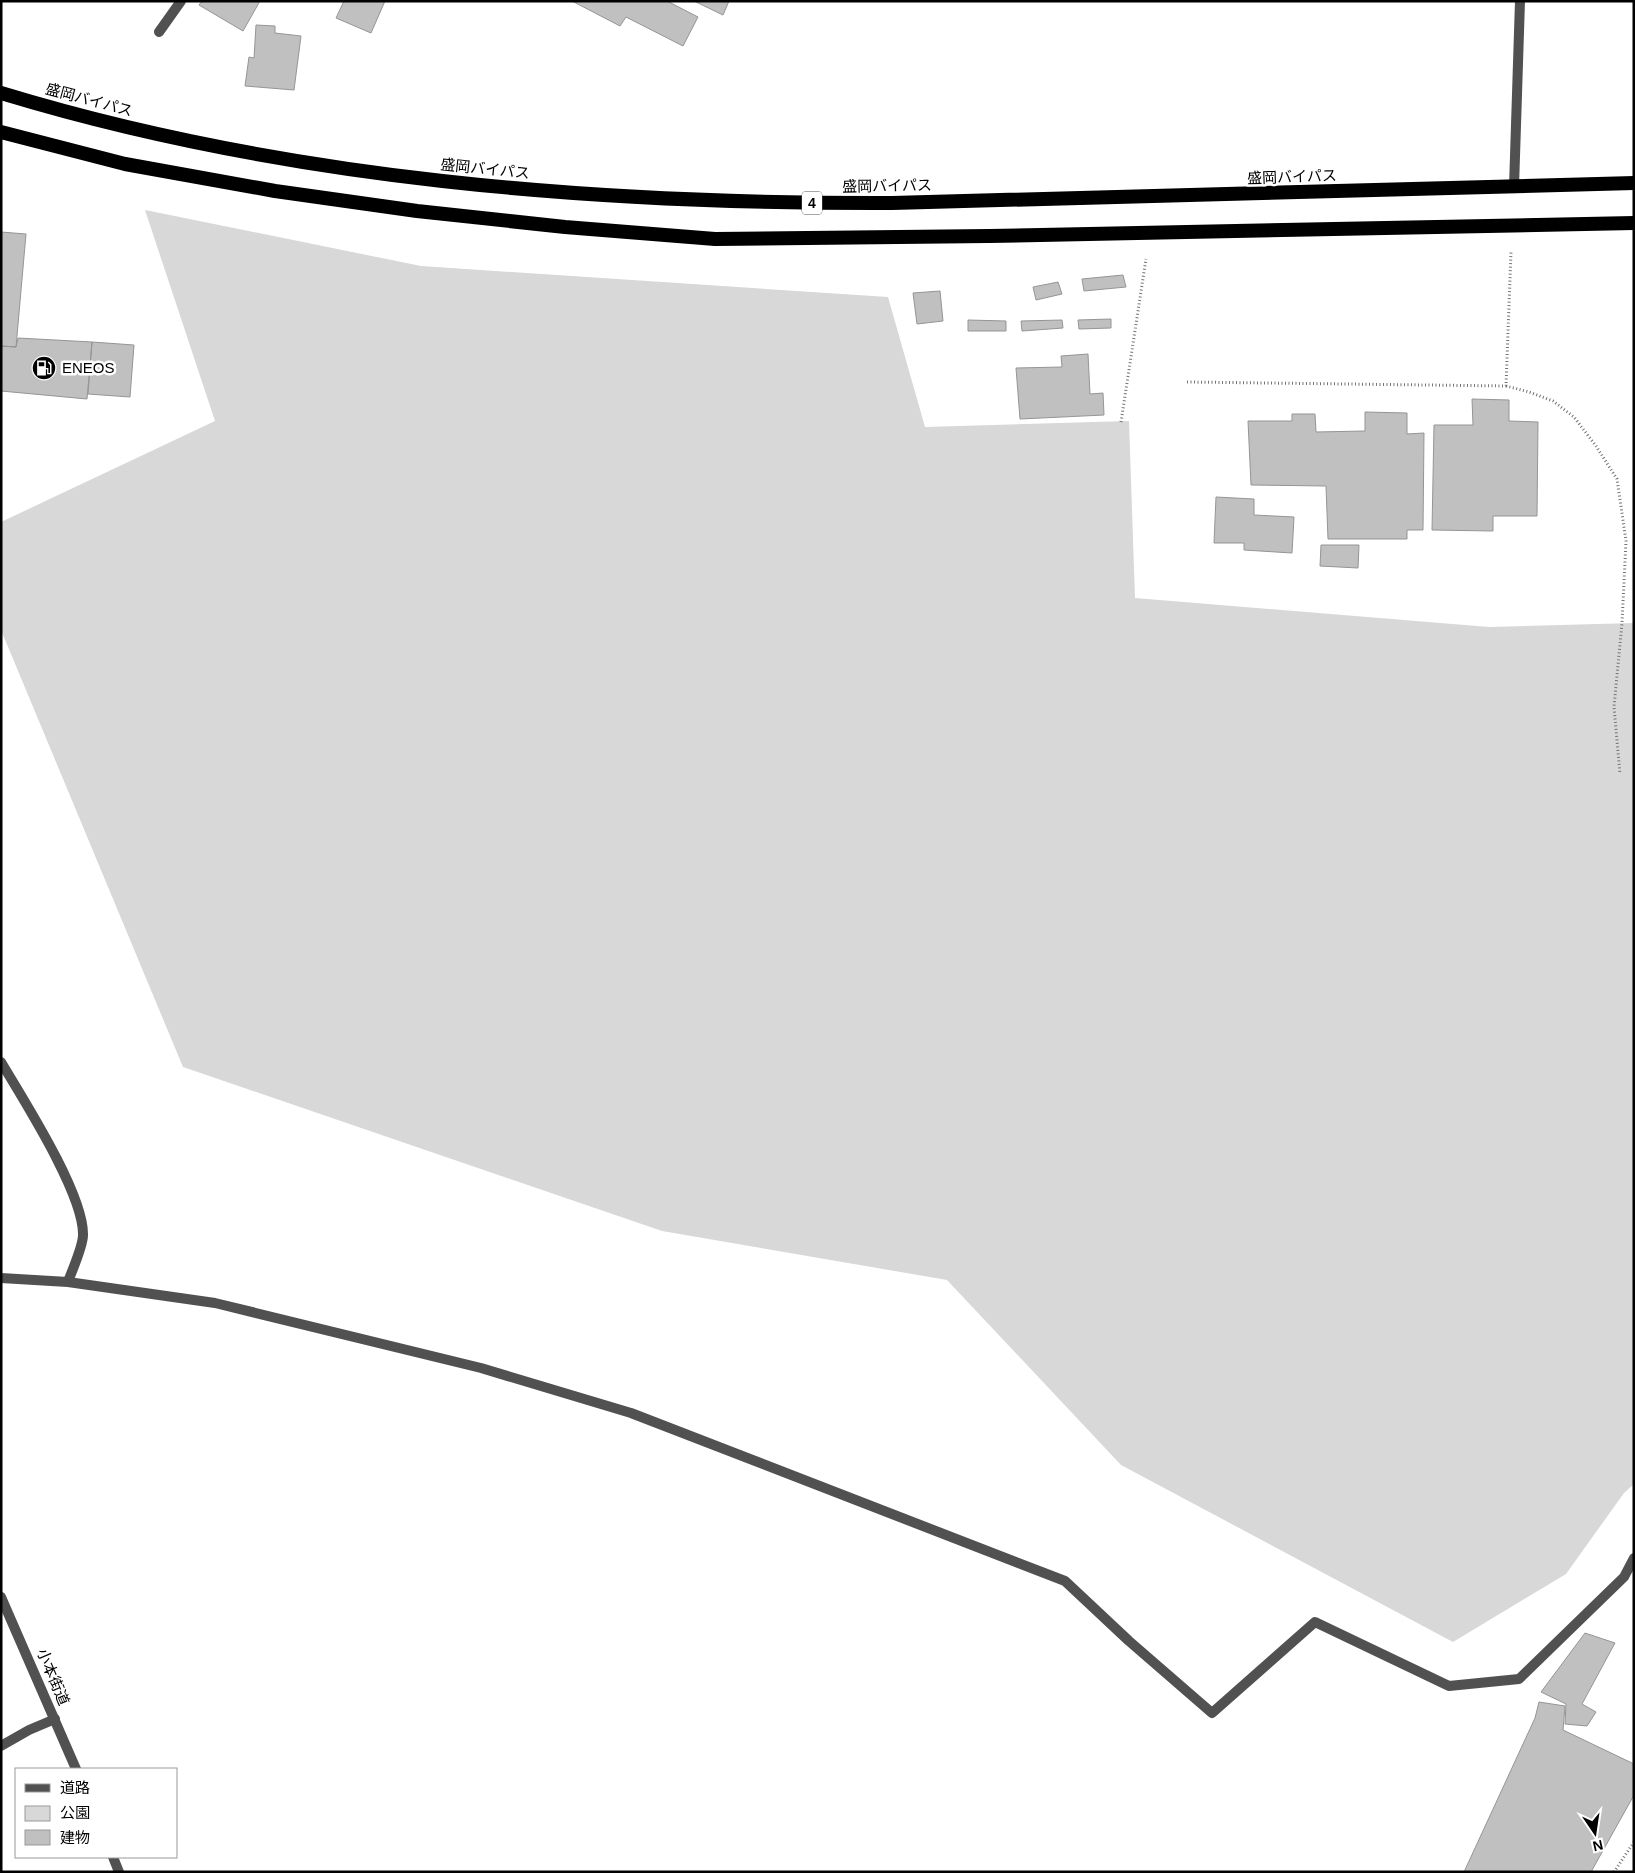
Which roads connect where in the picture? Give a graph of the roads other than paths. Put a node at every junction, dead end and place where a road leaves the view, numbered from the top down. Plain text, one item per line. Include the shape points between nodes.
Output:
1 (180, 1) edge
2 (1520, 1) edge
3 (160, 32) dead end
4 (1, 93) edge
5 (1, 132) edge
6 (1634, 183) edge
7 (1514, 187) junction
8 (1634, 223) edge
9 (1, 1062) edge
10 (1, 1278) edge
11 (68, 1282) junction
12 (1634, 1558) edge
13 (1, 1597) edge
14 (55, 1719) junction
15 (1, 1746) edge
16 (76, 1768) edge
17 (113, 1858) edge
18 (119, 1872) edge

1 - 3 street
2 - 7 street
4 - 7 highway, 盛岡バイパス / 4 via 117,126 255,153 466,185 626,197 883,203
5 - 8 highway via 125,164 275,191 417,211 715,239
6 - 7 highway, 盛岡バイパス / 4
9 - 11 street via 67,1180 79,1209 83,1236
10 - 11 street
11 - 12 street via 215,1303 481,1368 631,1413 1066,1581 1212,1713 1315,1622 1449,1686 1519,1679 1624,1577
13 - 14 street, 小本街道
14 - 15 street
14 - 16 street, 小本街道
17 - 18 street

